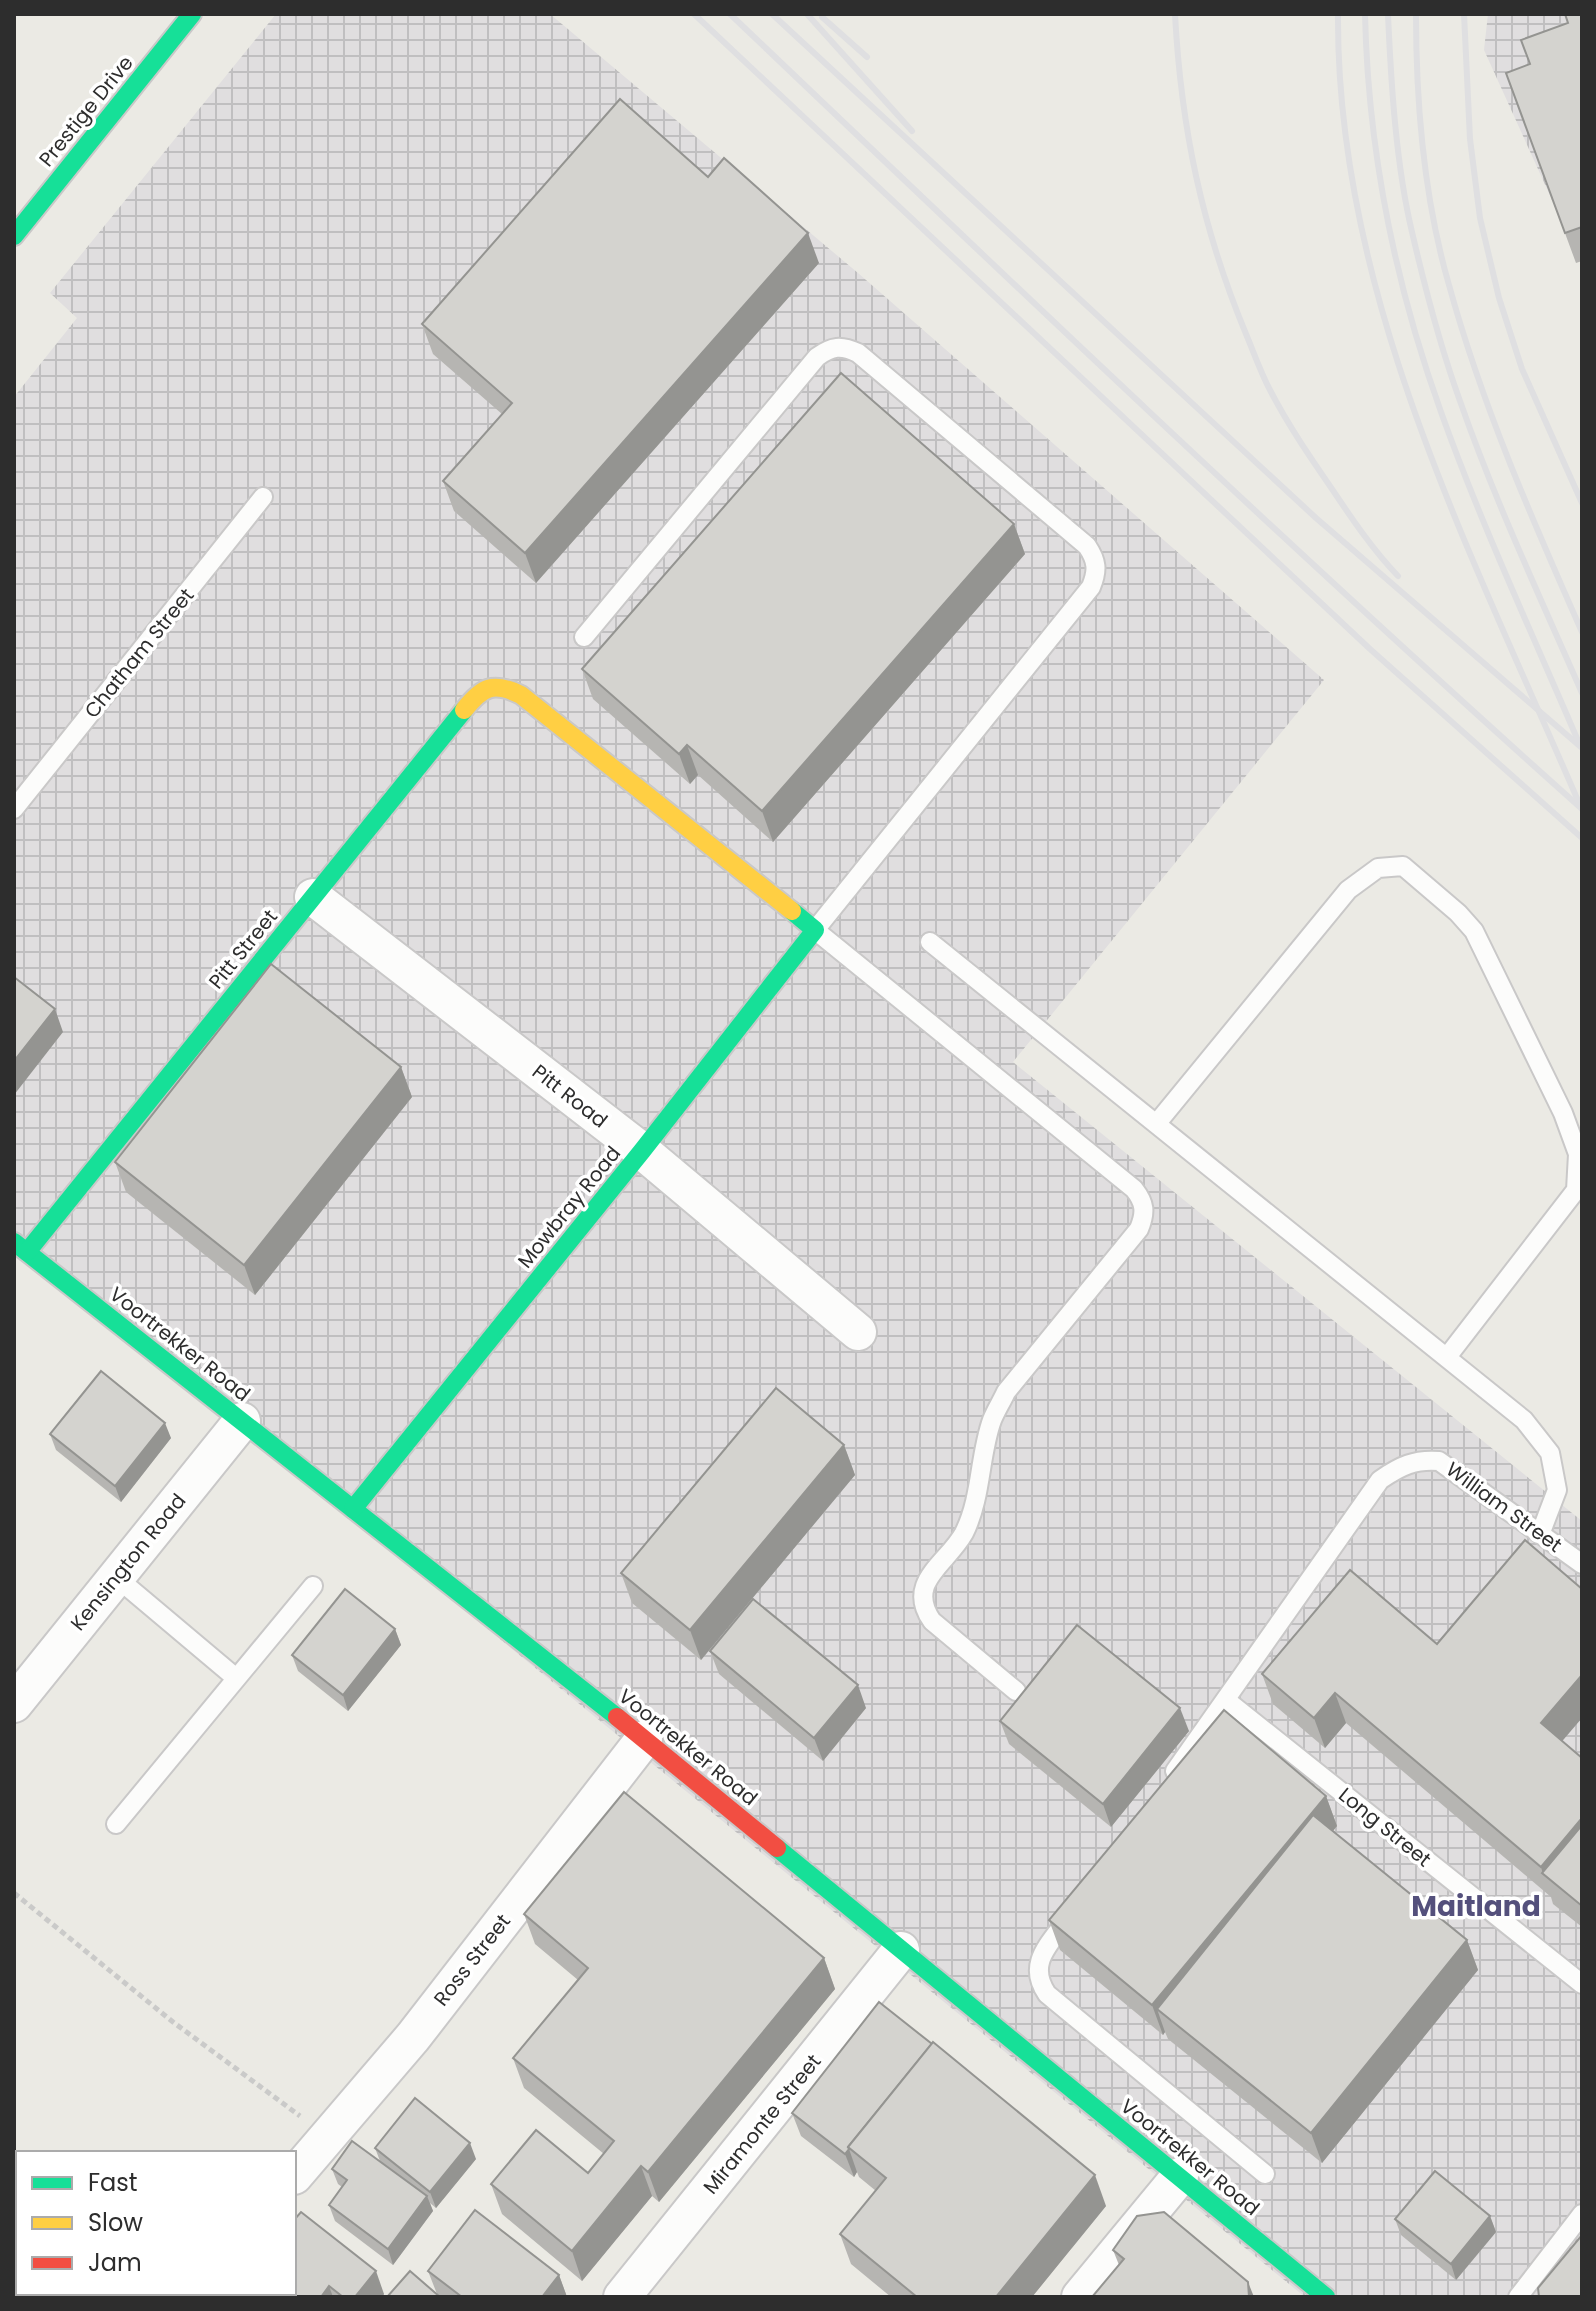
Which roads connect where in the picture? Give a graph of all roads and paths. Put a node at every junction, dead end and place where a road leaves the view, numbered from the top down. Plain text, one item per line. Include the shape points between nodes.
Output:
1 (192, 14) edge
2 (14, 236) edge
3 (263, 497) dead end
4 (584, 637) dead end
5 (14, 809) edge
6 (313, 897) junction
7 (815, 930) junction
8 (930, 942) dead end
9 (1157, 1123) junction
10 (642, 1151) junction
11 (21, 1247) edge
12 (858, 1332) dead end
13 (1447, 1357) junction
14 (242, 1421) junction
15 (353, 1509) junction
16 (1541, 1532) junction
17 (1582, 1564) edge
18 (116, 1577) junction
19 (313, 1586) dead end
20 (236, 1678) junction
21 (1016, 1691) dead end
22 (1226, 1700) junction
23 (14, 1704) edge
24 (644, 1739) junction
25 (1162, 1789) edge
26 (116, 1824) dead end
27 (14, 1893) edge
28 (1080, 1902) edge
29 (901, 1950) junction
30 (1582, 1984) edge
31 (326, 2135) junction
32 (296, 2173) edge
33 (1265, 2174) dead end
34 (1180, 2176) junction
35 (1582, 2214) edge
36 (1315, 2294) edge
37 (622, 2297) edge
38 (1080, 2297) edge
39 (1518, 2297) edge

1 - 2 street, Prestige Drive
3 - 5 lane, Chatham Street
4 - 7 lane via 829,348 844,346 858,353 1087,546 1097,573 1091,587
6 - 7 street, Pitt Street via 471,701 484,688 501,685 521,695
6 - 10 street, Pitt Road
6 - 11 street, Pitt Street
7 - 10 street, Mowbray Road
7 - 21 lane via 1143,1200 1139,1229 1006,1392 992,1420 972,1516 921,1594 932,1621
8 - 9 lane
9 - 13 lane
9 - 13 lane via 1348,890 1378,868 1403,866 1474,931 1578,1154 1576,1190
10 - 12 street, Pitt Road
10 - 15 street, Mowbray Road
11 - 14 street, Voortrekker Road
13 - 16 lane via 1524,1420 1550,1453 1557,1490
14 - 15 street, Voortrekker Road
14 - 18 street, Kensington Road
15 - 24 street, Voortrekker Road
16 - 17 lane, William Street
16 - 22 lane, William Street via 1439,1461 1400,1466 1380,1480
18 - 20 lane
18 - 23 street, Kensington Road
19 - 20 lane
20 - 26 lane
22 - 25 lane
22 - 30 lane, Long Street
24 - 29 street, Voortrekker Road
24 - 31 street, Ross Street via 413,2037
27 - 31 path via 173,2022
28 - 33 lane via 1037,1966 1047,1994
29 - 34 street, Voortrekker Road
29 - 37 street, Miramonte Street
31 - 32 street, Ross Street
34 - 36 street, Voortrekker Road
34 - 38 street
35 - 39 lane

